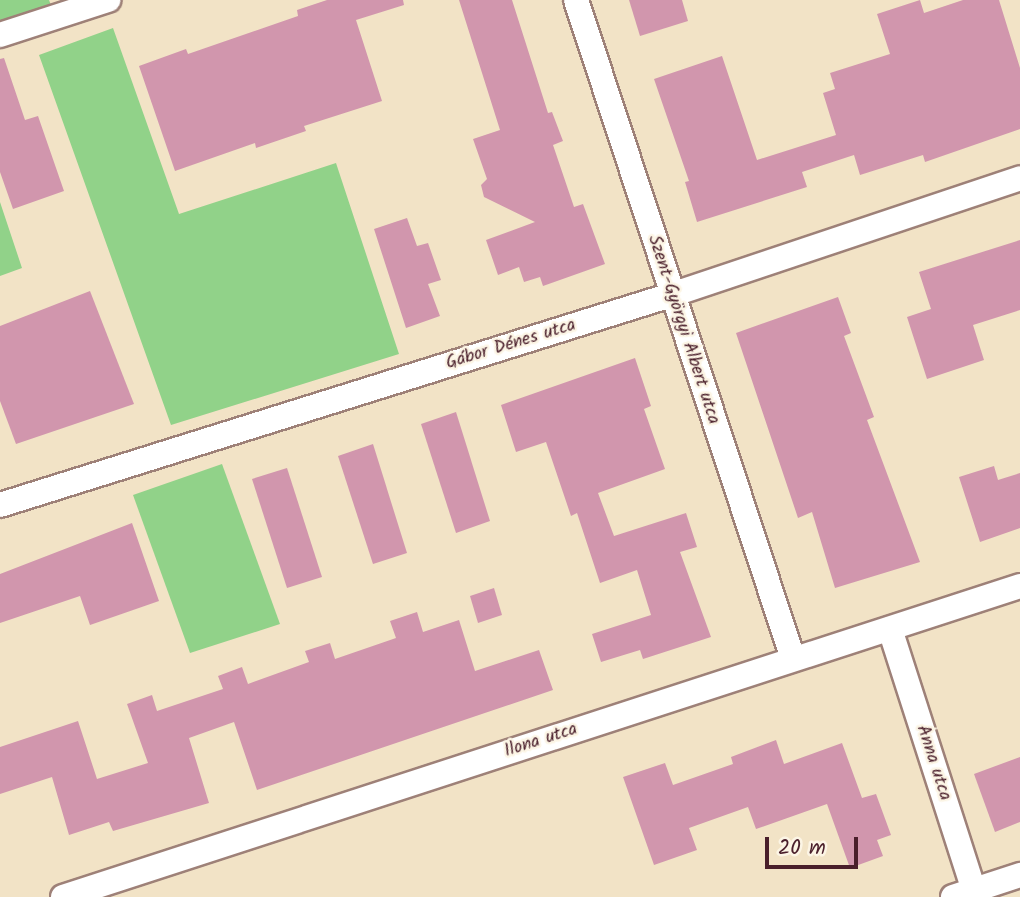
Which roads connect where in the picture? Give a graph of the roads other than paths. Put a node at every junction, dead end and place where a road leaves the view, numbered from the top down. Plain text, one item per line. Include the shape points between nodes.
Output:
1 (108, 0) edge
2 (576, 0) edge
3 (73, 5) edge
4 (0, 35) edge
5 (1020, 178) edge
6 (671, 295) junction
7 (0, 505) edge
8 (1020, 586) edge
9 (890, 629) junction
10 (793, 659) junction
11 (1020, 876) edge
12 (968, 895) edge
13 (63, 897) edge

1 - 3 street
2 - 6 street, Szent-Györgyi Albert utca
3 - 4 street
5 - 6 street, Gábor Dénes utca
6 - 7 street, Gábor Dénes utca
6 - 10 street, Szent-Györgyi Albert utca
8 - 9 street, Ilona utca
9 - 10 street, Ilona utca
9 - 12 street, Anna utca
10 - 13 street, Ilona utca
11 - 12 street

